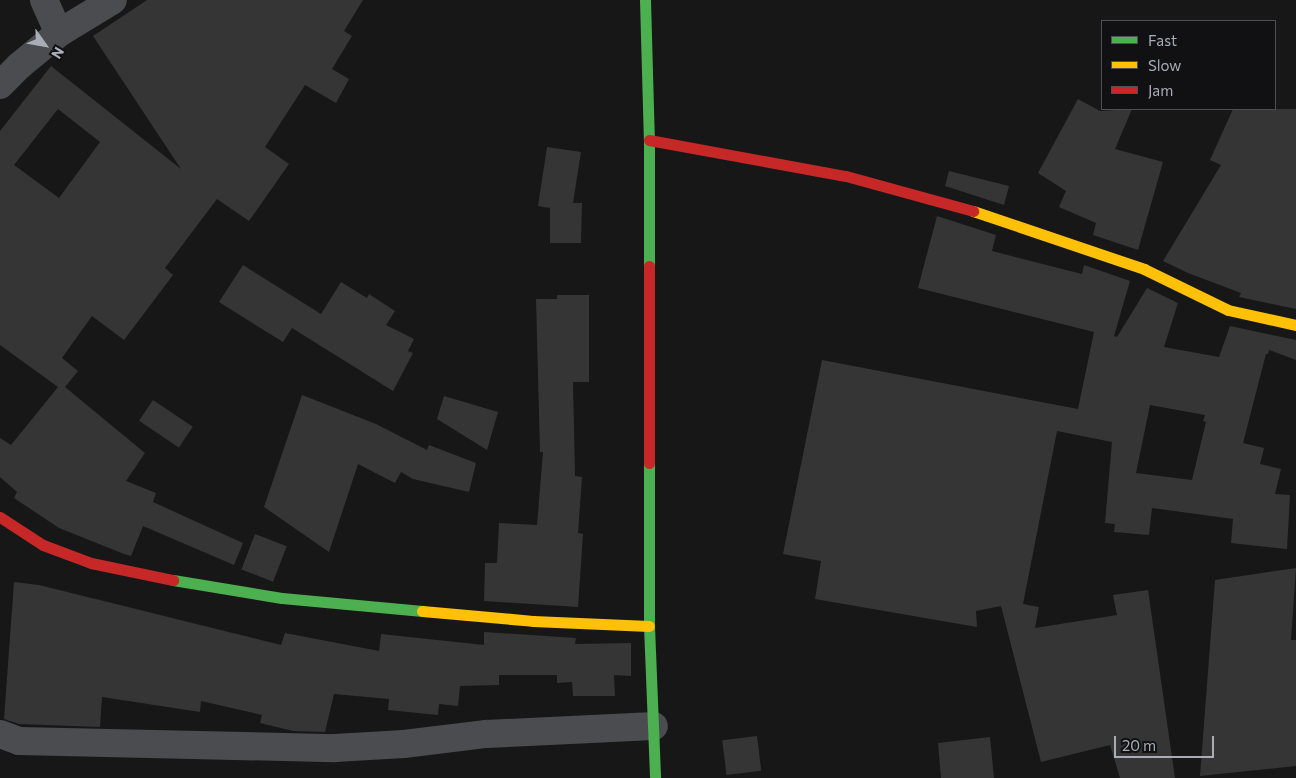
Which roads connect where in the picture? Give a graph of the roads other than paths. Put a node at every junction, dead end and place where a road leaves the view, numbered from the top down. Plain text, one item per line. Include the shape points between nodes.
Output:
1 (44, 0) edge
2 (113, 0) edge
3 (645, 0) edge
4 (59, 33) junction
5 (0, 85) edge
6 (649, 140) junction
7 (1296, 325) edge
8 (0, 517) edge
9 (649, 626) junction
10 (654, 726) junction
11 (0, 734) edge
12 (654, 778) edge

1 - 4 street
2 - 4 street
3 - 6 street
4 - 5 street
6 - 7 street via 846,176 952,204 1144,269 1228,310
6 - 9 street
8 - 9 street via 43,546 91,563 282,598 533,621
9 - 10 street
10 - 11 street via 486,734 335,748 19,741
10 - 12 street

